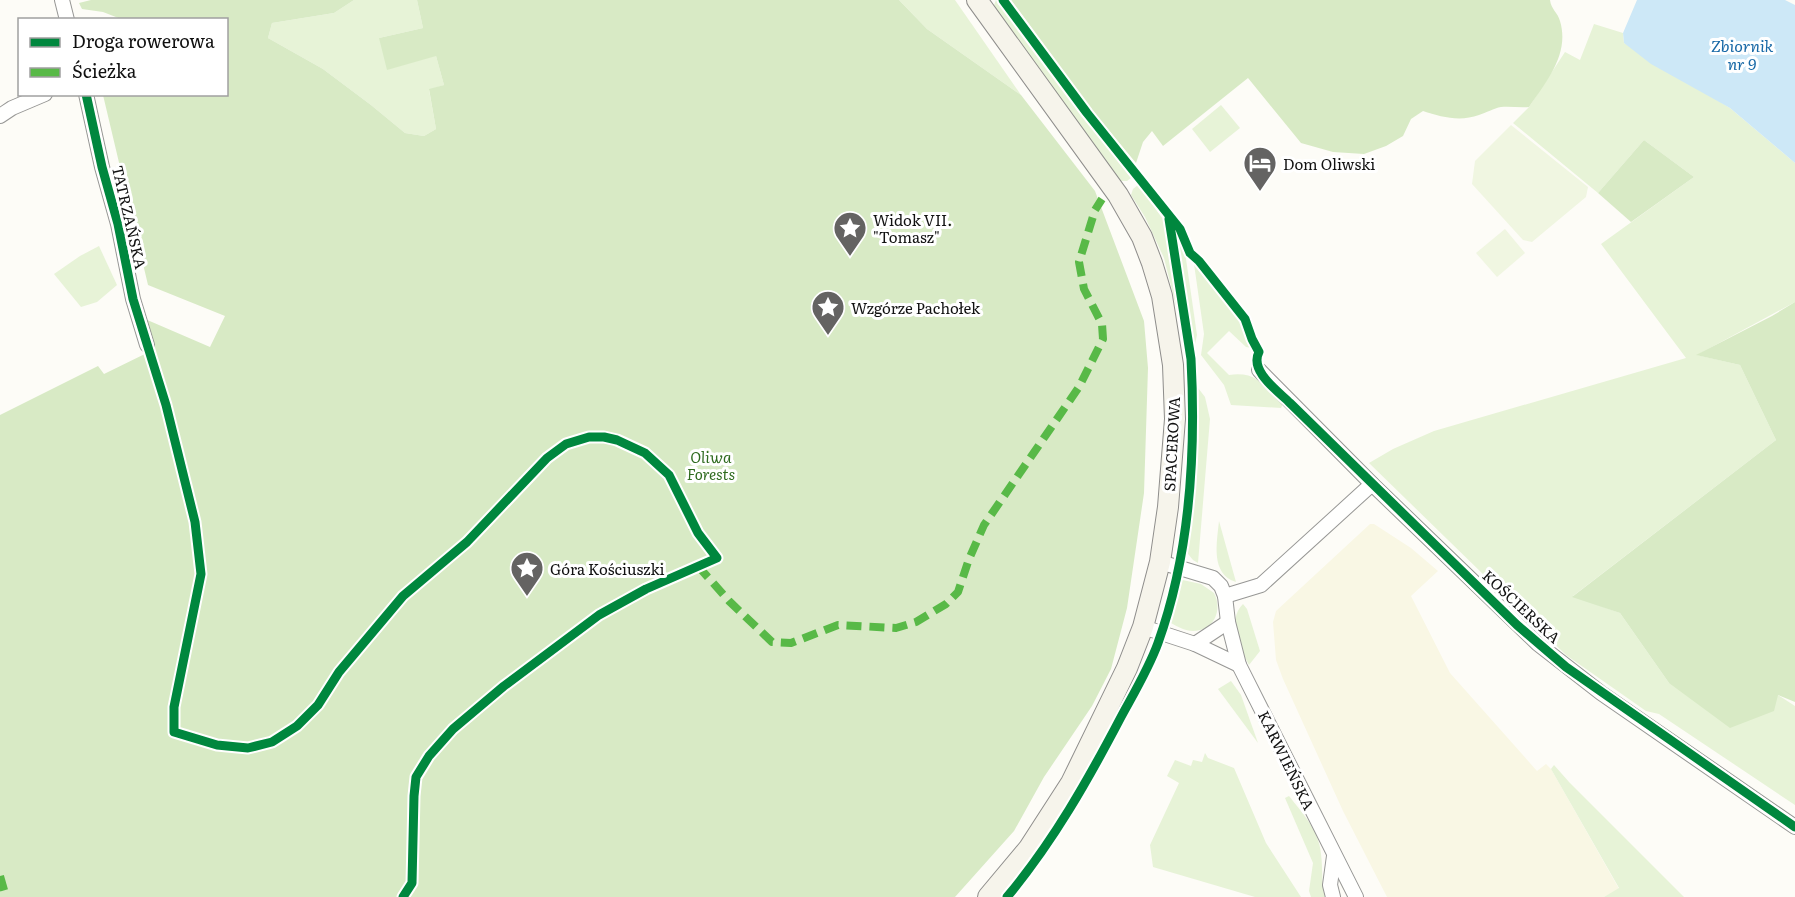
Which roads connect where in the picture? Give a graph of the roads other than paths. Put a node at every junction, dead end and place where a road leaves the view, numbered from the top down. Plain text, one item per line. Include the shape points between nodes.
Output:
1 (62, 0) edge
2 (977, 0) edge
3 (66, 18) edge
4 (40, 96) edge
5 (86, 96) edge
6 (0, 117) edge
7 (147, 345) dead end
8 (1259, 370) dead end
9 (1372, 484) junction
10 (1160, 562) junction
11 (1225, 596) junction
12 (1228, 622) junction
13 (1143, 627) junction
14 (1195, 644) junction
15 (1239, 665) junction
16 (1795, 827) edge
17 (1334, 856) junction
18 (988, 897) edge
19 (1333, 897) edge
20 (1356, 897) edge

1 - 3 street
2 - 10 main road, SPACEROWA via 1118,195 1152,263 1162,296 1173,365 1175,419
4 - 6 street
5 - 7 street, TATRZAŃSKA
8 - 9 street, KOŚCIERSKA
9 - 11 street via 1261,585
9 - 16 street, KOŚCIERSKA via 1517,625 1566,667
10 - 11 street via 1213,578
10 - 13 main road, SPACEROWA
11 - 12 street, KARWIEŃSKA
12 - 14 street
12 - 15 street, KARWIEŃSKA
13 - 14 street
13 - 18 main road, SPACEROWA via 1071,783 1029,848
14 - 15 street
15 - 17 street, KARWIEŃSKA
17 - 19 street via 1330,885
17 - 20 street, KARWIEŃSKA

